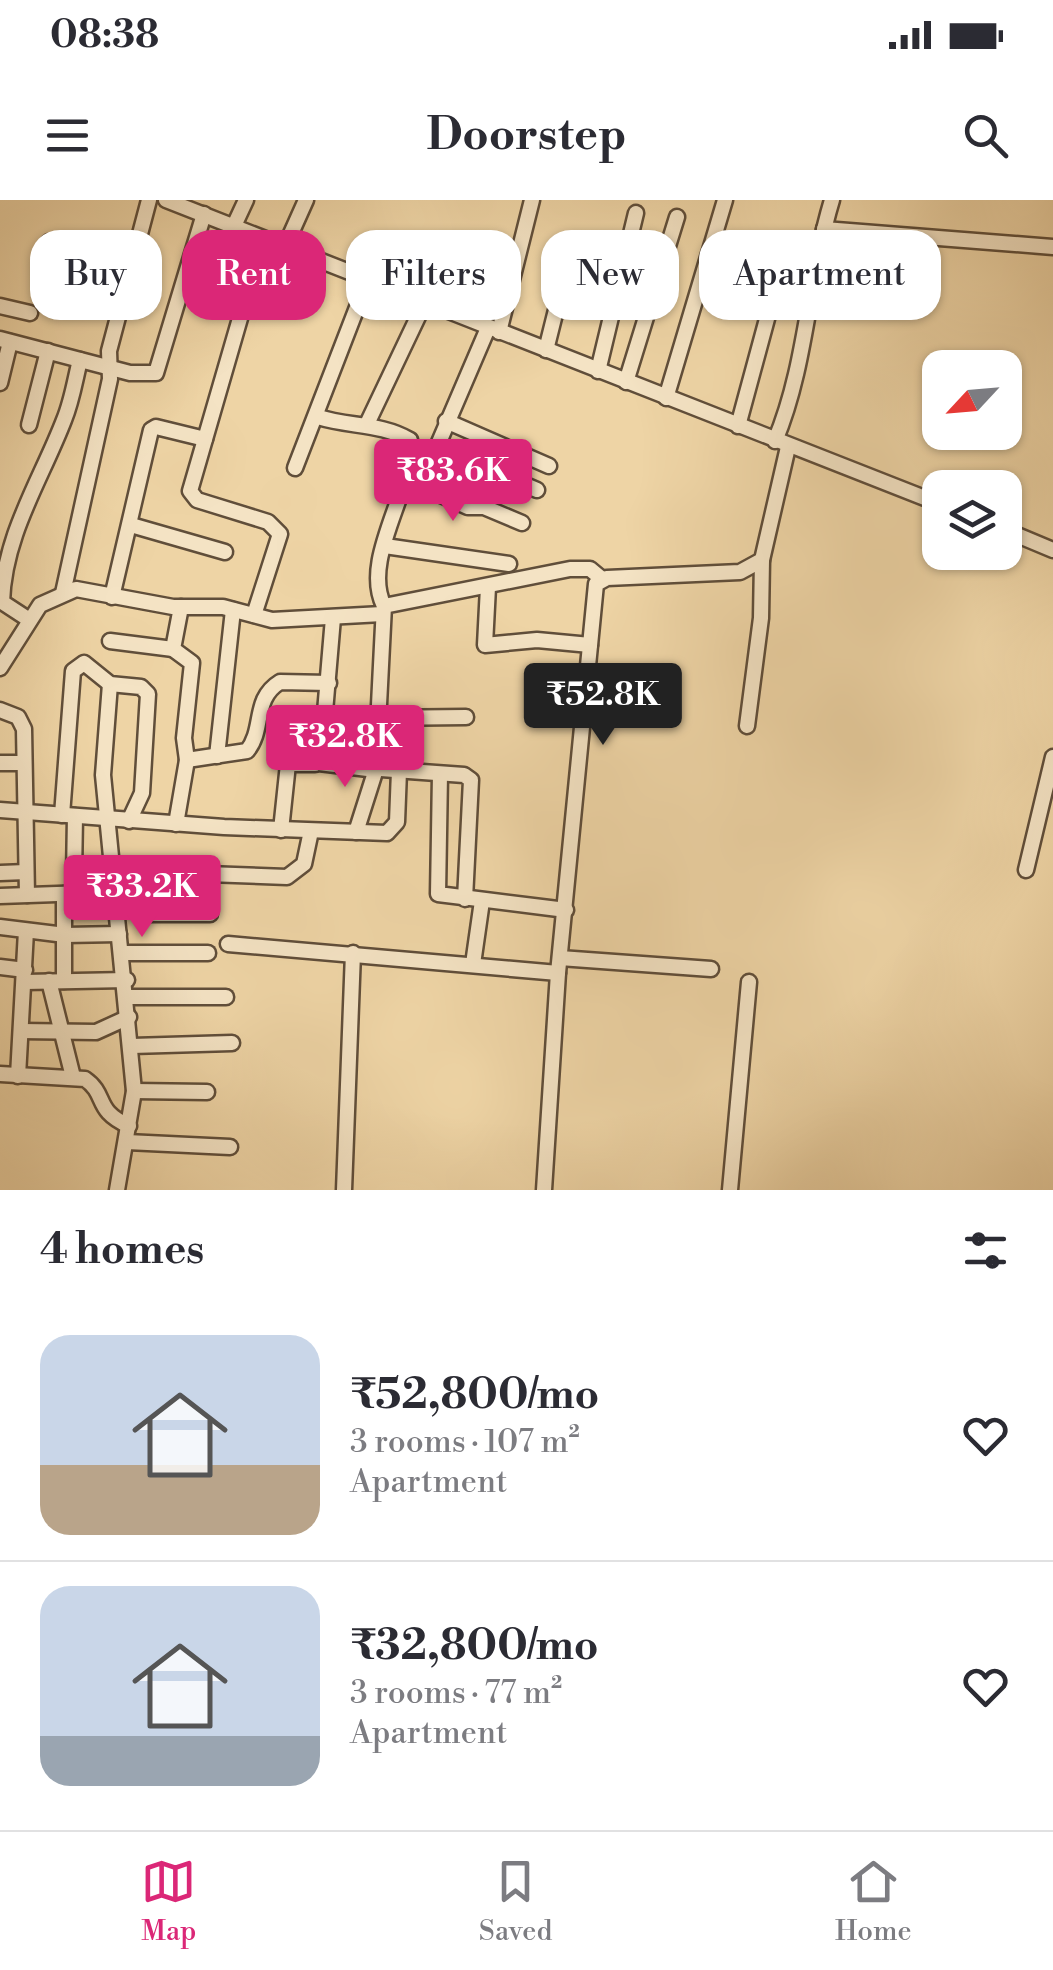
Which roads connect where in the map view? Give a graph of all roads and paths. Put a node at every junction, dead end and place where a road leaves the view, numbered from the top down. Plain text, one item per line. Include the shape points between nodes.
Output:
1 (149, 200) edge
2 (166, 200) edge
3 (246, 200) edge
4 (306, 200) edge
5 (532, 200) edge
6 (724, 200) edge
7 (832, 200) edge
8 (198, 208) edge
9 (636, 213) dead end
10 (677, 217) dead end
11 (233, 228) junction
12 (824, 229) junction
13 (141, 230) edge
14 (238, 230) edge
15 (293, 230) edge
16 (1053, 247) edge
17 (0, 306) edge
18 (30, 313) dead end
19 (117, 320) edge
20 (240, 320) edge
21 (353, 320) edge
22 (416, 320) edge
23 (468, 320) edge
24 (554, 320) edge
25 (767, 320) edge
26 (493, 330) junction
27 (5, 340) edge
28 (546, 350) junction
29 (48, 351) junction
30 (80, 360) junction
31 (110, 368) junction
32 (598, 371) junction
33 (626, 382) junction
34 (0, 383) edge
35 (666, 398) junction
36 (318, 417) junction
37 (446, 421) junction
38 (30, 424) dead end
39 (367, 424) junction
40 (738, 426) junction
41 (205, 439) junction
42 (782, 444) junction
43 (436, 448) junction
44 (410, 454) junction
45 (549, 466) dead end
46 (295, 468) dead end
47 (403, 478) junction
48 (537, 490) dead end
49 (922, 497) edge
50 (522, 523) dead end
51 (131, 526) junction
52 (1022, 537) edge
53 (384, 546) junction
54 (1053, 550) edge
55 (225, 552) dead end
56 (762, 560) junction
57 (509, 564) dead end
58 (602, 579) junction
59 (488, 587) junction
60 (64, 593) junction
61 (112, 597) junction
62 (2, 606) edge
63 (181, 608) junction
64 (233, 610) junction
65 (383, 610) junction
66 (254, 616) junction
67 (334, 618) junction
68 (28, 619) junction
69 (110, 641) dead end
70 (590, 645) junction
71 (172, 649) junction
72 (0, 668) edge
73 (330, 682) junction
74 (110, 684) junction
75 (0, 710) edge
76 (466, 717) dead end
77 (378, 718) junction
78 (747, 726) dead end
79 (217, 756) junction
80 (1053, 757) edge
81 (187, 760) junction
82 (0, 763) edge
83 (24, 763) junction
84 (319, 763) junction
85 (376, 768) junction
86 (399, 771) junction
87 (440, 774) junction
88 (0, 810) edge
89 (24, 812) junction
90 (68, 815) junction
91 (108, 819) junction
92 (129, 820) junction
93 (176, 824) junction
94 (282, 830) junction
95 (311, 831) junction
96 (356, 832) junction
97 (1026, 870) dead end
98 (26, 872) junction
99 (0, 873) edge
100 (74, 876) dead end
101 (64, 894) junction
102 (26, 895) junction
103 (0, 896) edge
104 (115, 898) junction
105 (465, 900) junction
106 (482, 902) junction
107 (566, 910) junction
108 (148, 914) junction
109 (210, 914) dead end
110 (0, 927) edge
111 (26, 932) junction
112 (119, 934) junction
113 (65, 935) junction
114 (228, 944) dead end
115 (122, 953) junction
116 (208, 953) dead end
117 (353, 953) junction
118 (473, 964) junction
119 (559, 965) junction
120 (0, 967) edge
121 (712, 969) dead end
122 (25, 976) junction
123 (126, 980) junction
124 (56, 981) junction
125 (750, 982) dead end
126 (226, 996) dead end
127 (128, 997) junction
128 (130, 1017) junction
129 (21, 1031) junction
130 (64, 1031) junction
131 (232, 1043) dead end
132 (132, 1046) junction
133 (0, 1074) edge
134 (18, 1076) junction
135 (73, 1077) junction
136 (134, 1091) junction
137 (206, 1092) dead end
138 (129, 1126) junction
139 (126, 1142) junction
140 (230, 1146) dead end
141 (117, 1190) edge
142 (344, 1190) edge
143 (544, 1190) edge
144 (730, 1190) edge

1 - 13 street
2 - 8 street
3 - 11 street
4 - 15 street
5 - 26 street
6 - 35 street
7 - 12 street
8 - 11 street
8 - 31 street via 156,373
9 - 32 street
10 - 33 street
11 - 14 street
12 - 16 street
12 - 42 street
17 - 18 street
19 - 31 street
20 - 41 street
21 - 36 street
22 - 39 street
23 - 26 street
24 - 28 street
25 - 40 street
26 - 28 street
26 - 37 street
27 - 29 street
27 - 34 street
28 - 32 street
29 - 30 street
29 - 38 street
30 - 31 street
30 - 62 street via 64,422 13,542
31 - 60 street
32 - 33 street
33 - 35 street
35 - 40 street
36 - 39 street via 350,427
36 - 46 street
37 - 43 street
37 - 45 street
39 - 44 street via 407,438
40 - 42 street
41 - 51 street via 151,430
41 - 66 street via 191,496 268,522 280,534
42 - 49 street
42 - 56 street
43 - 44 street via 426,459
43 - 48 street
44 - 47 street
47 - 50 street
47 - 53 street
51 - 55 street
51 - 61 street
52 - 54 street
53 - 57 street
53 - 65 street via 378,587
56 - 58 street via 740,572
56 - 78 street
58 - 59 street via 583,568
58 - 70 street via 594,591
59 - 65 street
59 - 70 street via 485,645
60 - 61 street via 88,588
60 - 68 street
61 - 63 street
62 - 68 street
63 - 64 street
63 - 71 street
64 - 66 street
64 - 79 street
65 - 67 street
65 - 77 street
66 - 67 street
67 - 73 street
68 - 72 street
69 - 71 street
70 - 107 street
71 - 81 street via 192,663
73 - 79 street via 293,680 268,690 254,742 239,755
73 - 84 street
74 - 90 street via 90,666 74,666
74 - 91 street via 103,775
74 - 92 street via 148,694 142,793
75 - 83 street via 22,722
76 - 77 street
77 - 85 street
79 - 81 street
80 - 97 street
81 - 93 street
82 - 83 street
83 - 89 street
84 - 85 street
84 - 94 street via 288,764
85 - 86 street
85 - 96 street
86 - 87 street
86 - 96 street via 395,828
87 - 105 street via 436,886 443,897
87 - 105 street via 464,775 472,785
88 - 89 street
89 - 90 street
89 - 98 street
90 - 91 street
90 - 100 street
91 - 92 street
91 - 104 street
92 - 93 street
93 - 94 street
94 - 95 street
95 - 96 street
95 - 108 street via 304,864 287,877 152,872
98 - 99 street
98 - 102 street
101 - 102 street
101 - 104 street
101 - 113 street
102 - 103 street
104 - 108 street
104 - 112 street
105 - 106 street
106 - 107 street
106 - 118 street
107 - 119 street
108 - 109 street
110 - 111 street
111 - 113 street
111 - 122 street
112 - 113 street
112 - 115 street
113 - 124 street
114 - 117 street
115 - 116 street
115 - 123 street
117 - 118 street
117 - 142 street
118 - 119 street
119 - 121 street
119 - 143 street
120 - 122 street
122 - 124 street
122 - 129 street
123 - 124 street
123 - 127 street
124 - 130 street
125 - 144 street
126 - 127 street
127 - 128 street
128 - 130 street via 107,1030
128 - 132 street
129 - 130 street
129 - 134 street
130 - 135 street
131 - 132 street
132 - 136 street
133 - 134 street
134 - 135 street
135 - 138 street via 92,1084 104,1113
136 - 137 street
136 - 138 street
138 - 139 street
139 - 140 street
139 - 141 street

